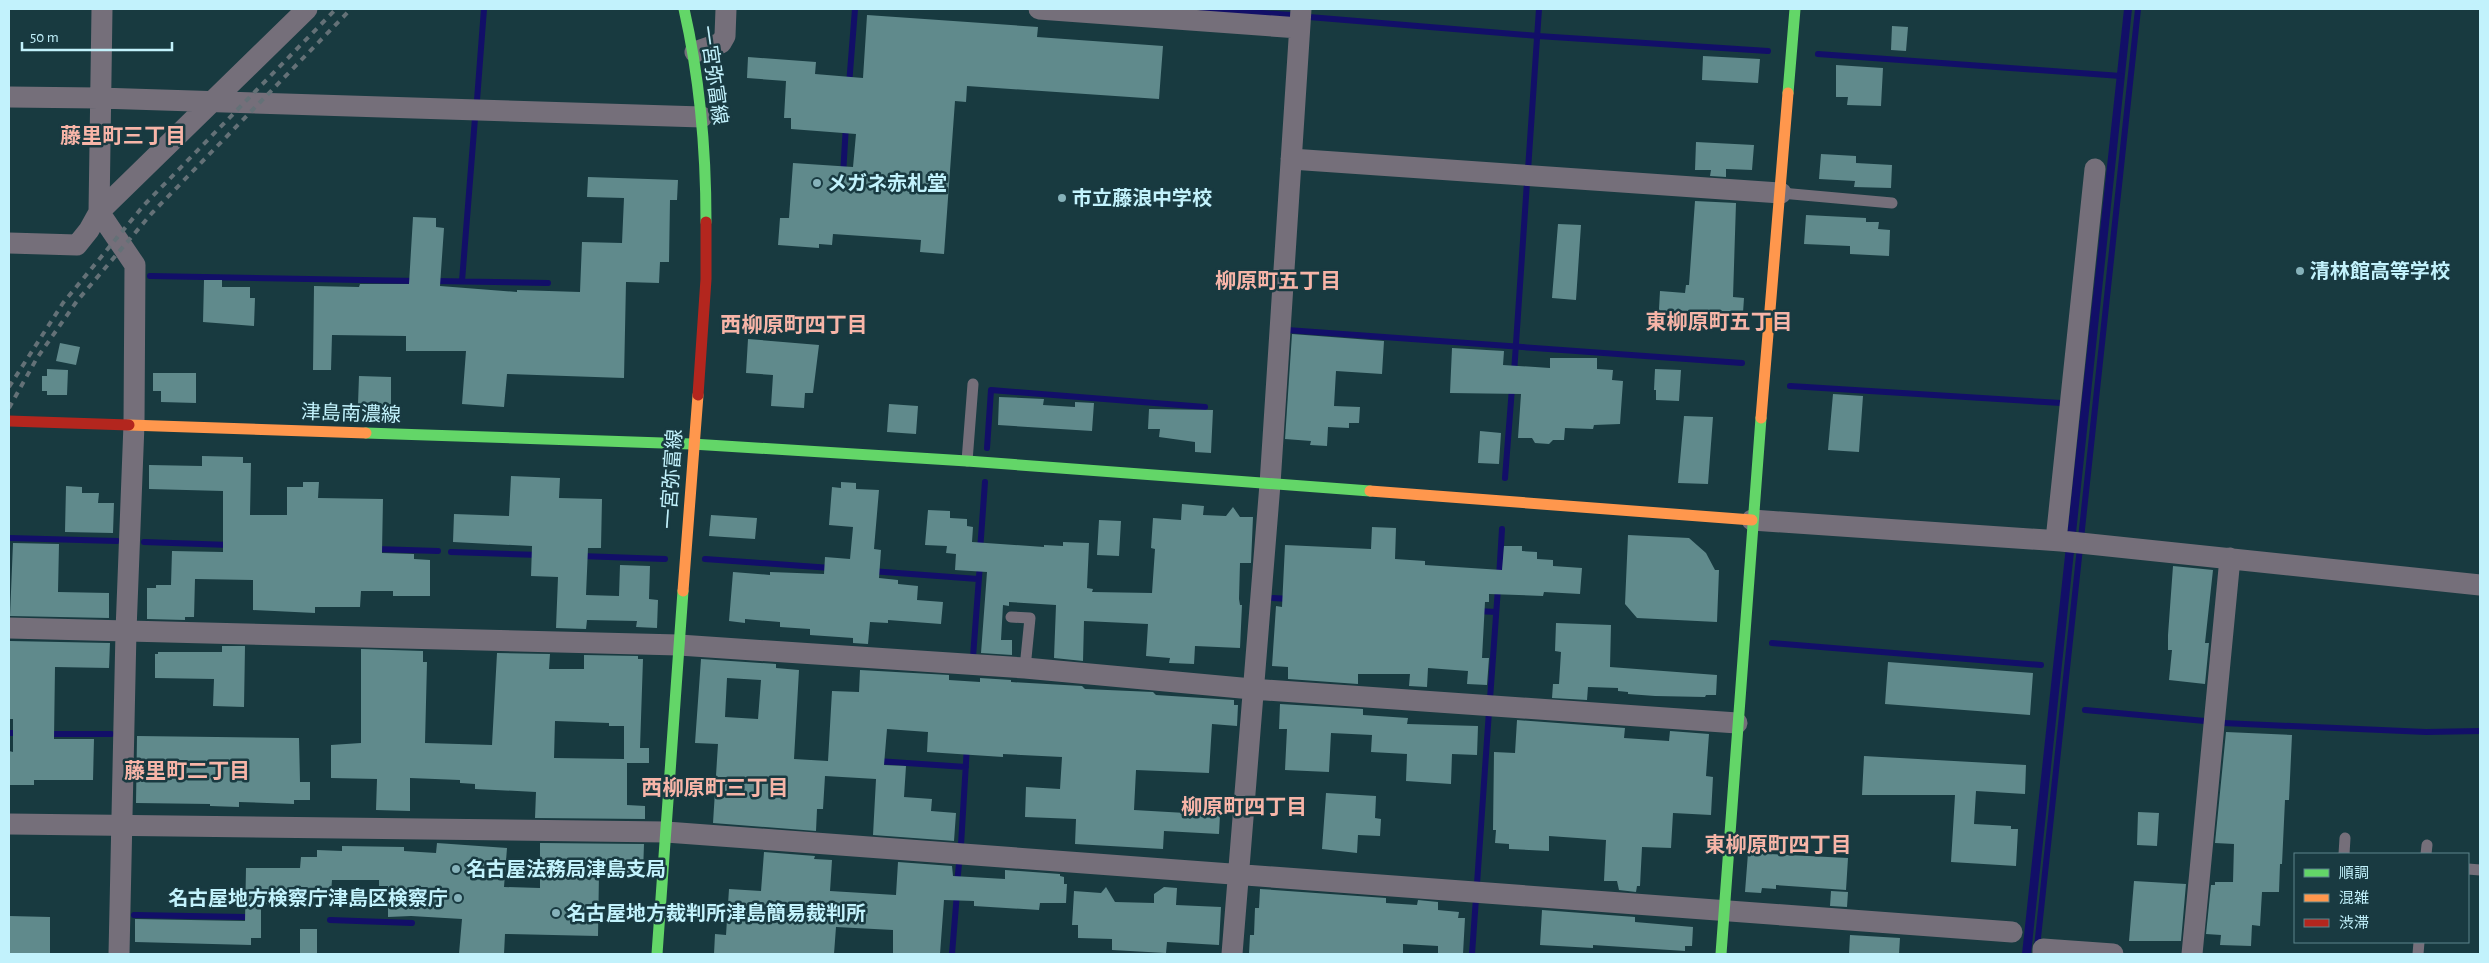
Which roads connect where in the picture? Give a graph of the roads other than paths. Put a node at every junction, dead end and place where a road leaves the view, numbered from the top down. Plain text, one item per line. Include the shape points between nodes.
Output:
1 (102, 9) edge
2 (307, 9) edge
3 (684, 9) edge
4 (726, 9) edge
5 (1039, 9) edge
6 (1795, 9) edge
7 (1300, 18) edge
8 (695, 52) junction
9 (9, 97) edge
10 (99, 98) junction
11 (214, 102) junction
12 (702, 117) junction
13 (1291, 159) junction
14 (2095, 169) dead end
15 (1781, 193) junction
16 (1892, 203) dead end
17 (99, 212) junction
18 (9, 243) edge
19 (973, 384) dead end
20 (9, 421) edge
21 (134, 424) junction
22 (692, 444) junction
23 (967, 461) junction
24 (1270, 484) junction
25 (1752, 520) junction
26 (2058, 541) junction
27 (2230, 558) junction
28 (2480, 585) edge
29 (1011, 617) dead end
30 (9, 628) edge
31 (126, 631) junction
32 (679, 645) junction
33 (1025, 668) junction
34 (1252, 689) junction
35 (1737, 723) junction
36 (9, 824) edge
37 (123, 825) junction
38 (666, 832) junction
39 (2345, 838) dead end
40 (2344, 853) edge
41 (1238, 874) junction
42 (1724, 911) junction
43 (2012, 932) dead end
44 (119, 954) edge
45 (657, 954) edge
46 (1232, 954) edge
47 (1721, 954) edge
48 (2043, 954) edge
49 (2113, 954) edge
50 (2192, 954) edge

1 - 10 street
2 - 11 street
3 - 8 street, 一宮弥富線
4 - 8 street via 725,36 721,43
5 - 7 street
6 - 15 street
7 - 13 street
8 - 12 street, 一宮弥富線
9 - 10 street
10 - 11 street
10 - 17 street
11 - 12 street
11 - 17 street
12 - 22 street, 一宮弥富線 via 707,196 706,279
13 - 15 street
13 - 24 street
14 - 26 street
15 - 16 lane
15 - 25 street
17 - 18 street via 77,245
17 - 21 street via 135,265
19 - 23 lane
20 - 21 street, 津島南濃線
21 - 22 street, 津島南濃線
21 - 31 street
22 - 23 street, 津島南濃線
22 - 32 street, 一宮弥富線
23 - 24 street, 津島南濃線
24 - 25 street, 津島南濃線
24 - 34 street
25 - 26 street
25 - 35 street
26 - 27 street
27 - 28 street
27 - 50 street
29 - 33 lane via 1030,618
30 - 31 street
31 - 32 street
31 - 37 street
32 - 33 street
32 - 38 street, 一宮弥富線
33 - 34 street
34 - 35 street
34 - 41 street
35 - 42 street
36 - 37 street
37 - 38 street
37 - 44 street
38 - 41 street
38 - 45 street, 一宮弥富線
39 - 40 lane
41 - 42 street
41 - 46 street
42 - 43 street
42 - 47 street
48 - 49 street via 2043,949

